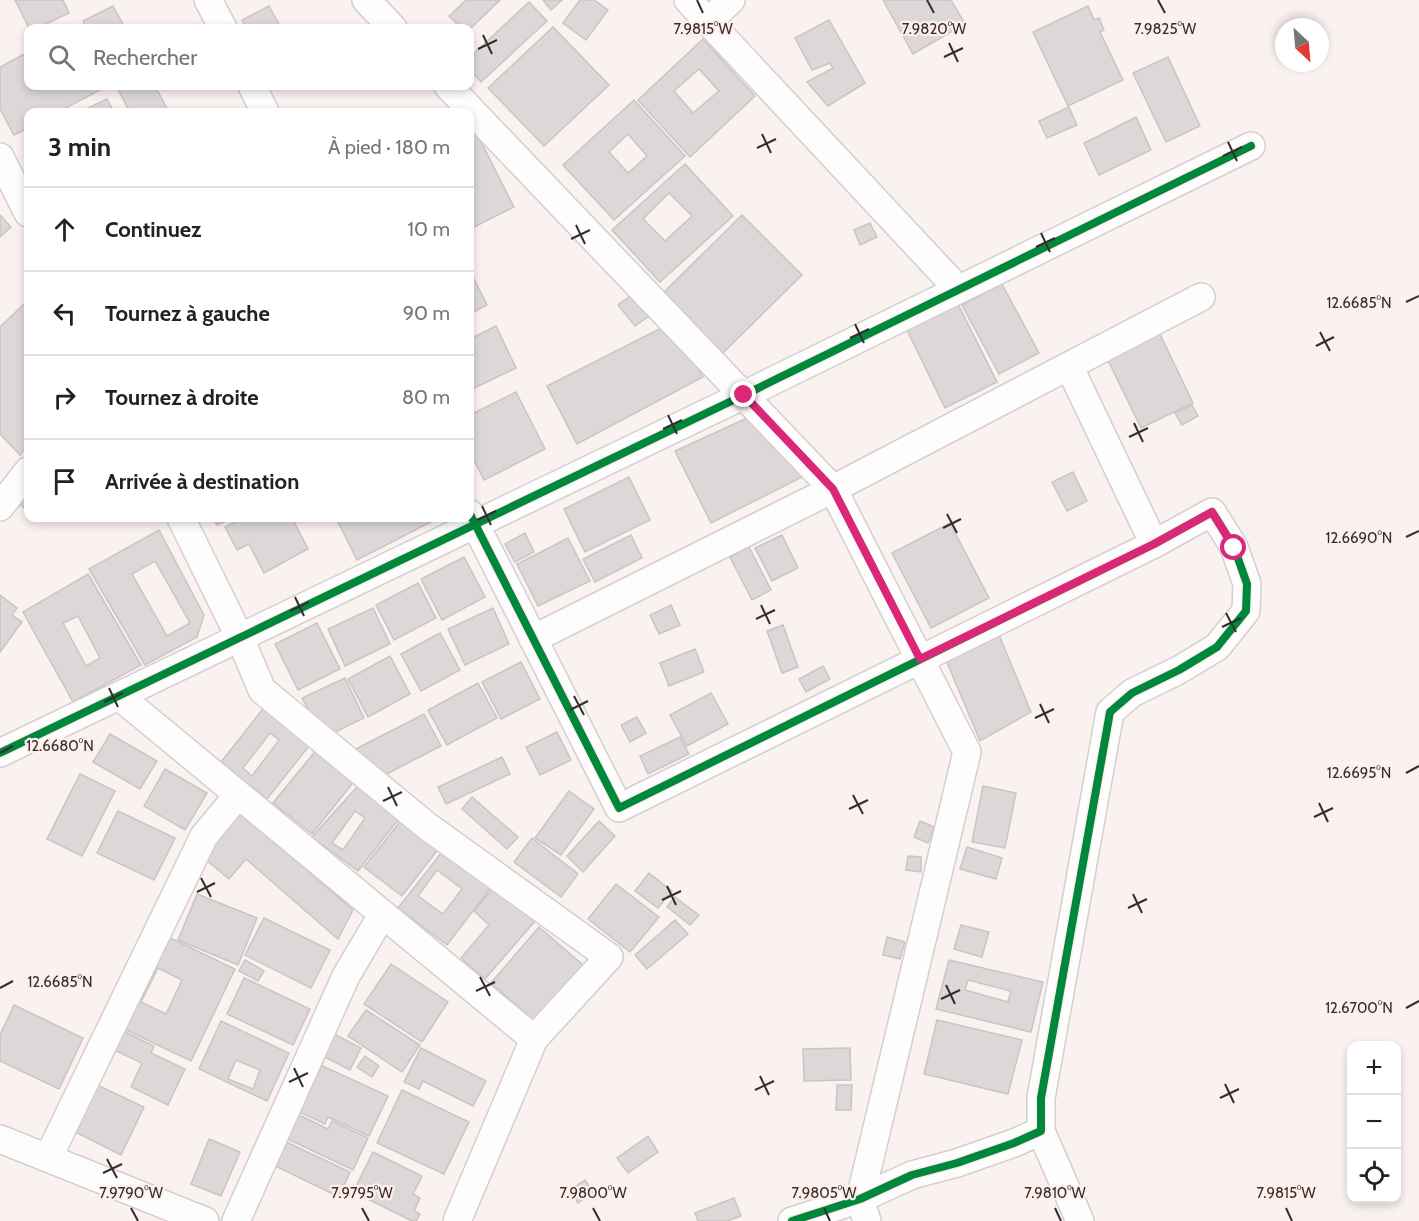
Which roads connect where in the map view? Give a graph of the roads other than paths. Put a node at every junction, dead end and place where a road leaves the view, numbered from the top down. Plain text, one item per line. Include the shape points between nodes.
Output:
1 (208, 0) edge
2 (366, 0) edge
3 (688, 0) edge
4 (731, 0) edge
5 (708, 22) junction
6 (221, 24) edge
7 (389, 24) edge
8 (254, 90) edge
9 (452, 90) edge
10 (264, 108) edge
11 (469, 108) edge
12 (474, 113) edge
13 (1251, 146) dead end
14 (0, 157) edge
15 (24, 205) edge
16 (958, 289) junction
17 (1201, 297) dead end
18 (1069, 366) junction
19 (744, 395) junction
20 (833, 489) junction
21 (474, 518) edge
22 (183, 522) edge
23 (466, 522) edge
24 (474, 522) edge
25 (1154, 544) junction
26 (240, 638) junction
27 (533, 639) junction
28 (920, 659) junction
29 (119, 696) junction
30 (0, 753) edge
31 (238, 795) junction
32 (382, 915) junction
33 (534, 1039) junction
34 (1041, 1131) junction
35 (0, 1139) edge
36 (48, 1158) junction
37 (864, 1210) edge
38 (205, 1221) edge
39 (236, 1221) edge
40 (457, 1221) edge
41 (792, 1221) edge
42 (1080, 1221) edge

1 - 6 street
2 - 7 street
3 - 5 street
4 - 5 street
5 - 16 street
8 - 10 street
9 - 11 street
12 - 19 street
13 - 16 street
14 - 15 street
16 - 19 street
17 - 18 street
18 - 20 street
18 - 25 street
19 - 20 street
19 - 21 street
20 - 27 street
20 - 28 street
22 - 26 street
23 - 26 street
24 - 27 street
25 - 28 street
25 - 34 street via 1212,512 1234,548 1247,584 1246,611 1216,647 1132,693 1110,712 1041,1098
26 - 29 street
26 - 33 street via 262,690 427,826 609,957
27 - 28 street via 619,808
28 - 37 street via 967,752
29 - 30 street
29 - 31 street
31 - 32 street
31 - 36 street via 204,836
32 - 33 street
32 - 39 street via 346,976
33 - 40 street
34 - 37 street via 912,1175
34 - 42 street
35 - 36 street
36 - 38 street
37 - 41 street

